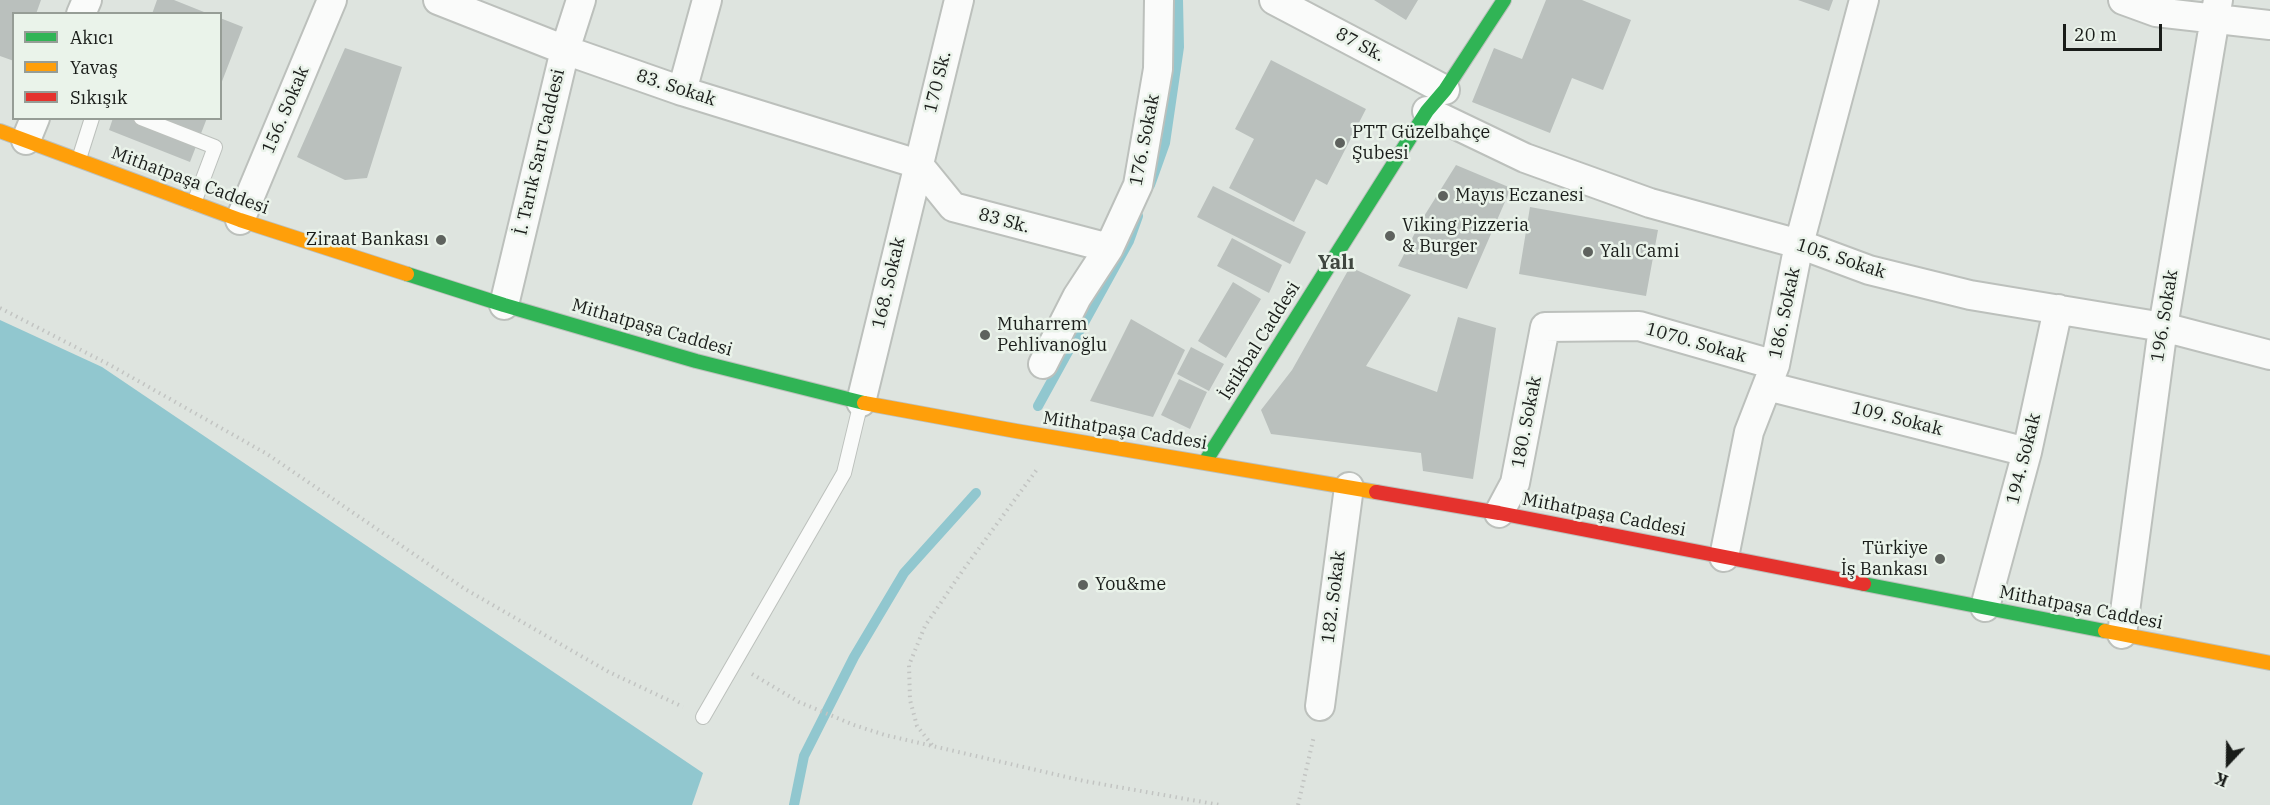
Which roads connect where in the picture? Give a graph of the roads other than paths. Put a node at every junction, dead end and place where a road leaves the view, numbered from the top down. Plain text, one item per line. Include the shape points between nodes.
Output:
1 (332, 0) edge
2 (438, 0) edge
3 (581, 0) edge
4 (707, 0) edge
5 (959, 0) edge
6 (1159, 0) edge
7 (1274, 0) edge
8 (1504, 0) edge
9 (1864, 0) edge
10 (2123, 0) edge
11 (2216, 9) edge
12 (2270, 25) edge
13 (565, 50) junction
14 (682, 90) junction
15 (1436, 100) junction
16 (91, 120) edge
17 (146, 120) edge
18 (20, 130) edge
19 (78, 159) junction
20 (918, 164) junction
21 (194, 202) junction
22 (240, 220) junction
23 (1799, 244) junction
24 (1109, 248) junction
25 (504, 305) junction
26 (2058, 309) junction
27 (1545, 327) joint
28 (2163, 327) junction
29 (2270, 355) edge
30 (1042, 364) dead end
31 (1771, 376) junction
32 (861, 402) junction
33 (2027, 452) junction
34 (1205, 462) junction
35 (1349, 487) junction
36 (1499, 513) junction
37 (1724, 557) junction
38 (1985, 607) junction
39 (2122, 634) junction
40 (2270, 663) edge
41 (1320, 706) road end
42 (703, 717) road end

1 - 22 street, 156. Sokak
2 - 13 street, 83. Sokak
3 - 13 street, İ. Tarık Sarı Caddesi
4 - 14 street
5 - 20 street, 170 Sk.
6 - 24 street, 176. Sokak via 1158,69 1138,185
7 - 15 street, 87 Sk.
8 - 15 main road, İstikbal Caddesi
9 - 23 street, 186. Sokak
10 - 11 street via 2156,12
11 - 12 street
11 - 28 street, 196. Sokak
13 - 14 street, 83. Sokak
13 - 25 street, İ. Tarık Sarı Caddesi
14 - 20 street, 83. Sokak
15 - 23 street, 105. Sokak via 1525,158 1650,203
15 - 34 main road, İstikbal Caddesi
16 - 19 lane
17 - 21 lane via 215,147
18 - 19 main road, Mithatpaşa Caddesi
19 - 21 main road, Mithatpaşa Caddesi
20 - 24 street, 83 Sk. via 952,207
20 - 32 street, 168. Sokak
21 - 22 main road, Mithatpaşa Caddesi
22 - 25 main road, Mithatpaşa Caddesi
23 - 26 street, 105. Sokak via 1869,270 1970,295
23 - 31 street, 186. Sokak
24 - 30 street, 176. Sokak via 1077,297
25 - 32 main road, Mithatpaşa Caddesi
26 - 28 street, 105. Sokak
26 - 33 street, 194. Sokak
27 - 31 street, 1070. Sokak via 1639,326
27 - 36 street, 180. Sokak via 1515,483
28 - 29 street, 105. Sokak
28 - 39 street, 196. Sokak
31 - 33 street, 109. Sokak
31 - 37 street, 186. Sokak via 1749,432
32 - 34 main road, Mithatpaşa Caddesi
32 - 42 lane via 844,473
33 - 38 street, 194. Sokak
34 - 35 main road, Mithatpaşa Caddesi
35 - 36 main road, Mithatpaşa Caddesi
35 - 41 street, 182. Sokak
36 - 37 main road, Mithatpaşa Caddesi
37 - 38 main road, Mithatpaşa Caddesi
38 - 39 main road, Mithatpaşa Caddesi
39 - 40 main road, Mithatpaşa Caddesi

